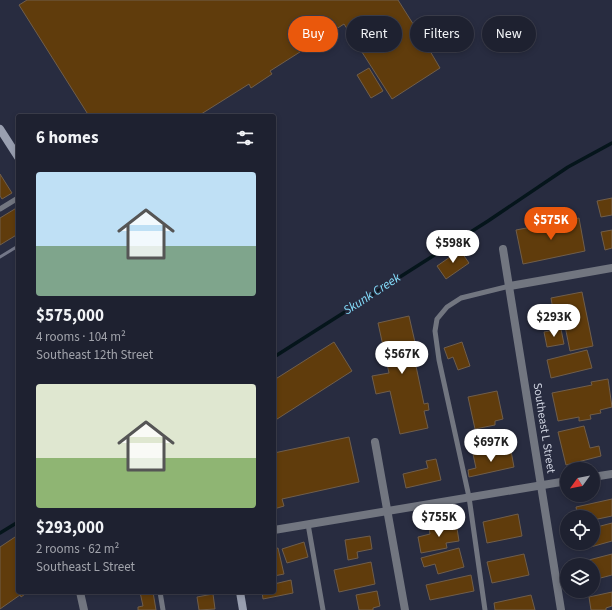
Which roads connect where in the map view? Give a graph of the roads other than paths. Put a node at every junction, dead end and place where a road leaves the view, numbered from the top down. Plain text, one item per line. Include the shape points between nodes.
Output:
1 (0, 129) edge
2 (16, 154) edge
3 (16, 199) edge
4 (0, 209) edge
5 (503, 249) dead end
6 (612, 268) edge
7 (510, 286) junction
8 (375, 442) dead end
9 (612, 474) edge
10 (600, 476) edge
11 (560, 482) edge
12 (541, 486) junction
13 (469, 497) junction
14 (388, 511) junction
15 (308, 524) junction
16 (276, 530) edge
17 (80, 594) edge
18 (160, 594) edge
19 (240, 594) edge
20 (84, 610) edge
21 (163, 610) edge
22 (243, 610) edge
23 (323, 610) edge
24 (405, 610) edge
25 (485, 610) edge
26 (561, 610) edge

1 - 2 street
3 - 4 lane
5 - 7 street, Southeast L Street
6 - 7 street
7 - 12 street, Southeast L Street
7 - 13 lane via 461,298 447,307 437,318 435,332 439,360
8 - 14 street
9 - 10 street
11 - 12 street
12 - 13 street
12 - 26 street, Southeast L Street
13 - 14 street
13 - 25 lane
14 - 15 street
14 - 24 street
15 - 16 street
15 - 23 lane
17 - 20 street
18 - 21 lane
19 - 22 street

